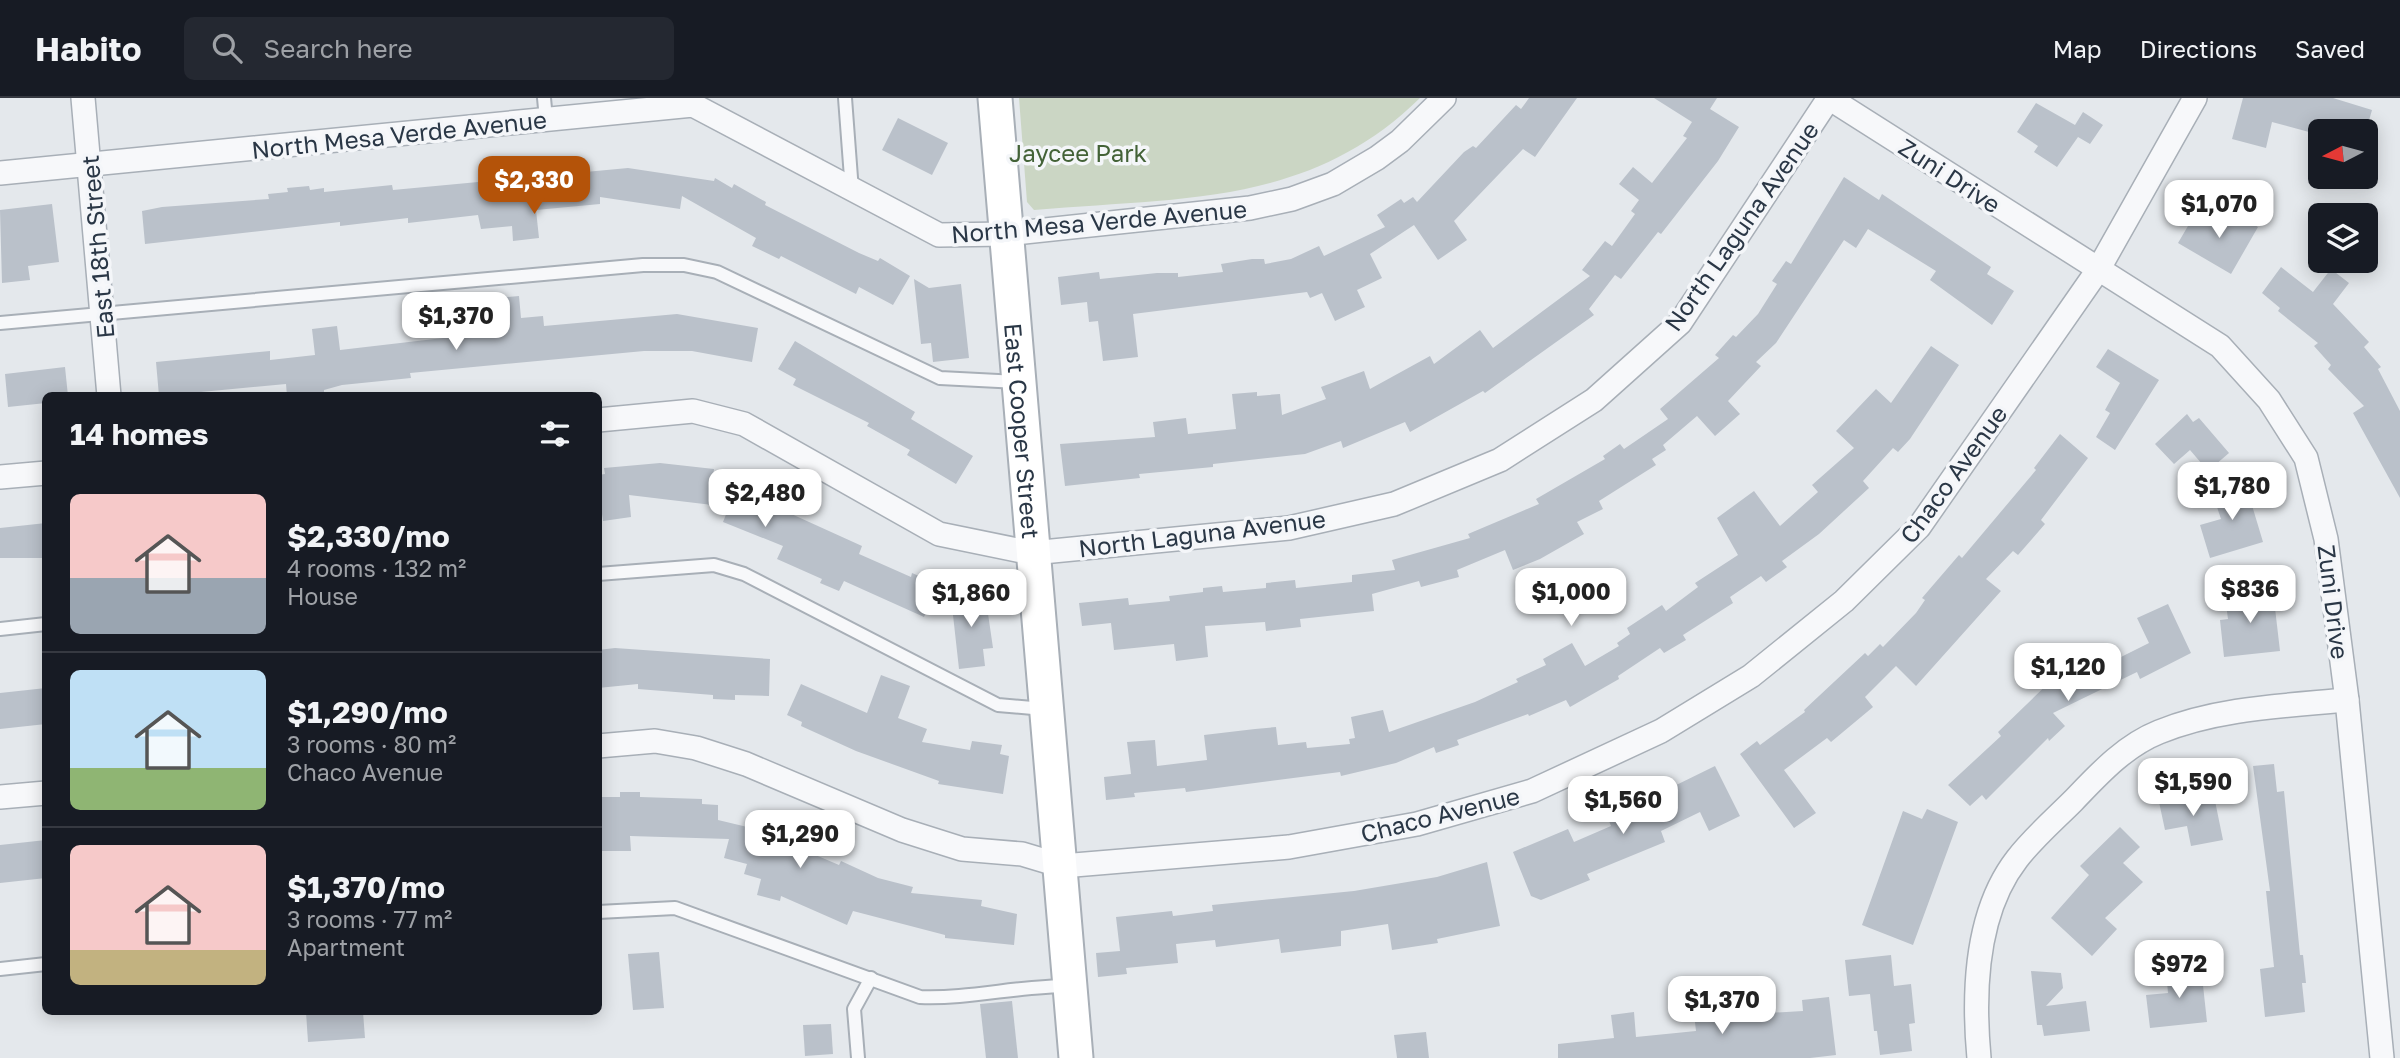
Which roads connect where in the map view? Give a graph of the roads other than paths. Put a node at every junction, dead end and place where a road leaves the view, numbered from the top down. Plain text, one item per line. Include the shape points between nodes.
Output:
1 (83, 98) edge
2 (845, 98) edge
3 (995, 98) edge
4 (1444, 98) edge
5 (1829, 98) edge
6 (2195, 98) edge
7 (692, 101) edge
8 (545, 109) edge
9 (90, 165) junction
10 (0, 173) edge
11 (852, 192) junction
12 (1007, 234) junction
13 (2098, 270) junction
14 (102, 314) junction
15 (0, 323) edge
16 (1018, 382) junction
17 (109, 392) edge
18 (602, 420) edge
19 (42, 473) edge
20 (0, 477) edge
21 (1032, 554) junction
22 (602, 574) edge
23 (42, 624) edge
24 (0, 629) edge
25 (2347, 700) junction
26 (1047, 709) junction
27 (602, 746) edge
28 (42, 793) edge
29 (0, 797) edge
30 (1062, 866) junction
31 (602, 912) edge
32 (42, 964) edge
33 (0, 969) edge
34 (871, 978) junction
35 (1070, 986) junction
36 (858, 1058) edge
37 (1076, 1058) edge
38 (1979, 1058) edge
39 (2382, 1058) edge

1 - 9 street, East 18th Street
2 - 11 lane
3 - 12 street, East Cooper Street
4 - 12 street, North Mesa Verde Avenue via 1377,158 1333,184 1292,199 1250,208
5 - 13 street, Zuni Drive
5 - 21 street, North Laguna Avenue via 1680,323 1594,400 1500,460 1394,504 1289,528
6 - 13 street, Chaco Avenue
7 - 8 street, North Mesa Verde Avenue
7 - 11 street, North Mesa Verde Avenue
8 - 9 street, North Mesa Verde Avenue
9 - 10 street, North Mesa Verde Avenue
9 - 14 street, East 18th Street
11 - 12 street, North Mesa Verde Avenue via 939,235
12 - 16 street, East Cooper Street
13 - 25 street, Zuni Drive via 2220,346 2269,400 2306,458 2326,539
13 - 30 street, Chaco Avenue via 1919,527 1844,601 1751,676 1661,731 1532,791 1417,824 1289,847
14 - 15 lane
14 - 16 lane via 684,265 717,272 940,378
14 - 17 street, East 18th Street
16 - 21 street, East Cooper Street
18 - 21 street, North Laguna Avenue via 693,411 744,424 939,534
19 - 20 street
21 - 26 street, East Cooper Street
22 - 26 lane via 686,566 744,574 998,705
23 - 24 lane
25 - 38 street via 2218,713 2157,733 2112,760 2016,859 1995,898 1981,944 1976,993
25 - 39 street, Zuni Drive
26 - 30 street, East Cooper Street
27 - 30 street, Chaco Avenue via 655,741 696,747 962,849 1022,854
28 - 29 street
30 - 35 street, East Cooper Street
31 - 34 lane via 675,908
32 - 33 lane
34 - 35 lane via 920,997 944,998 1032,986
34 - 36 lane via 853,1009
35 - 37 street, East Cooper Street

